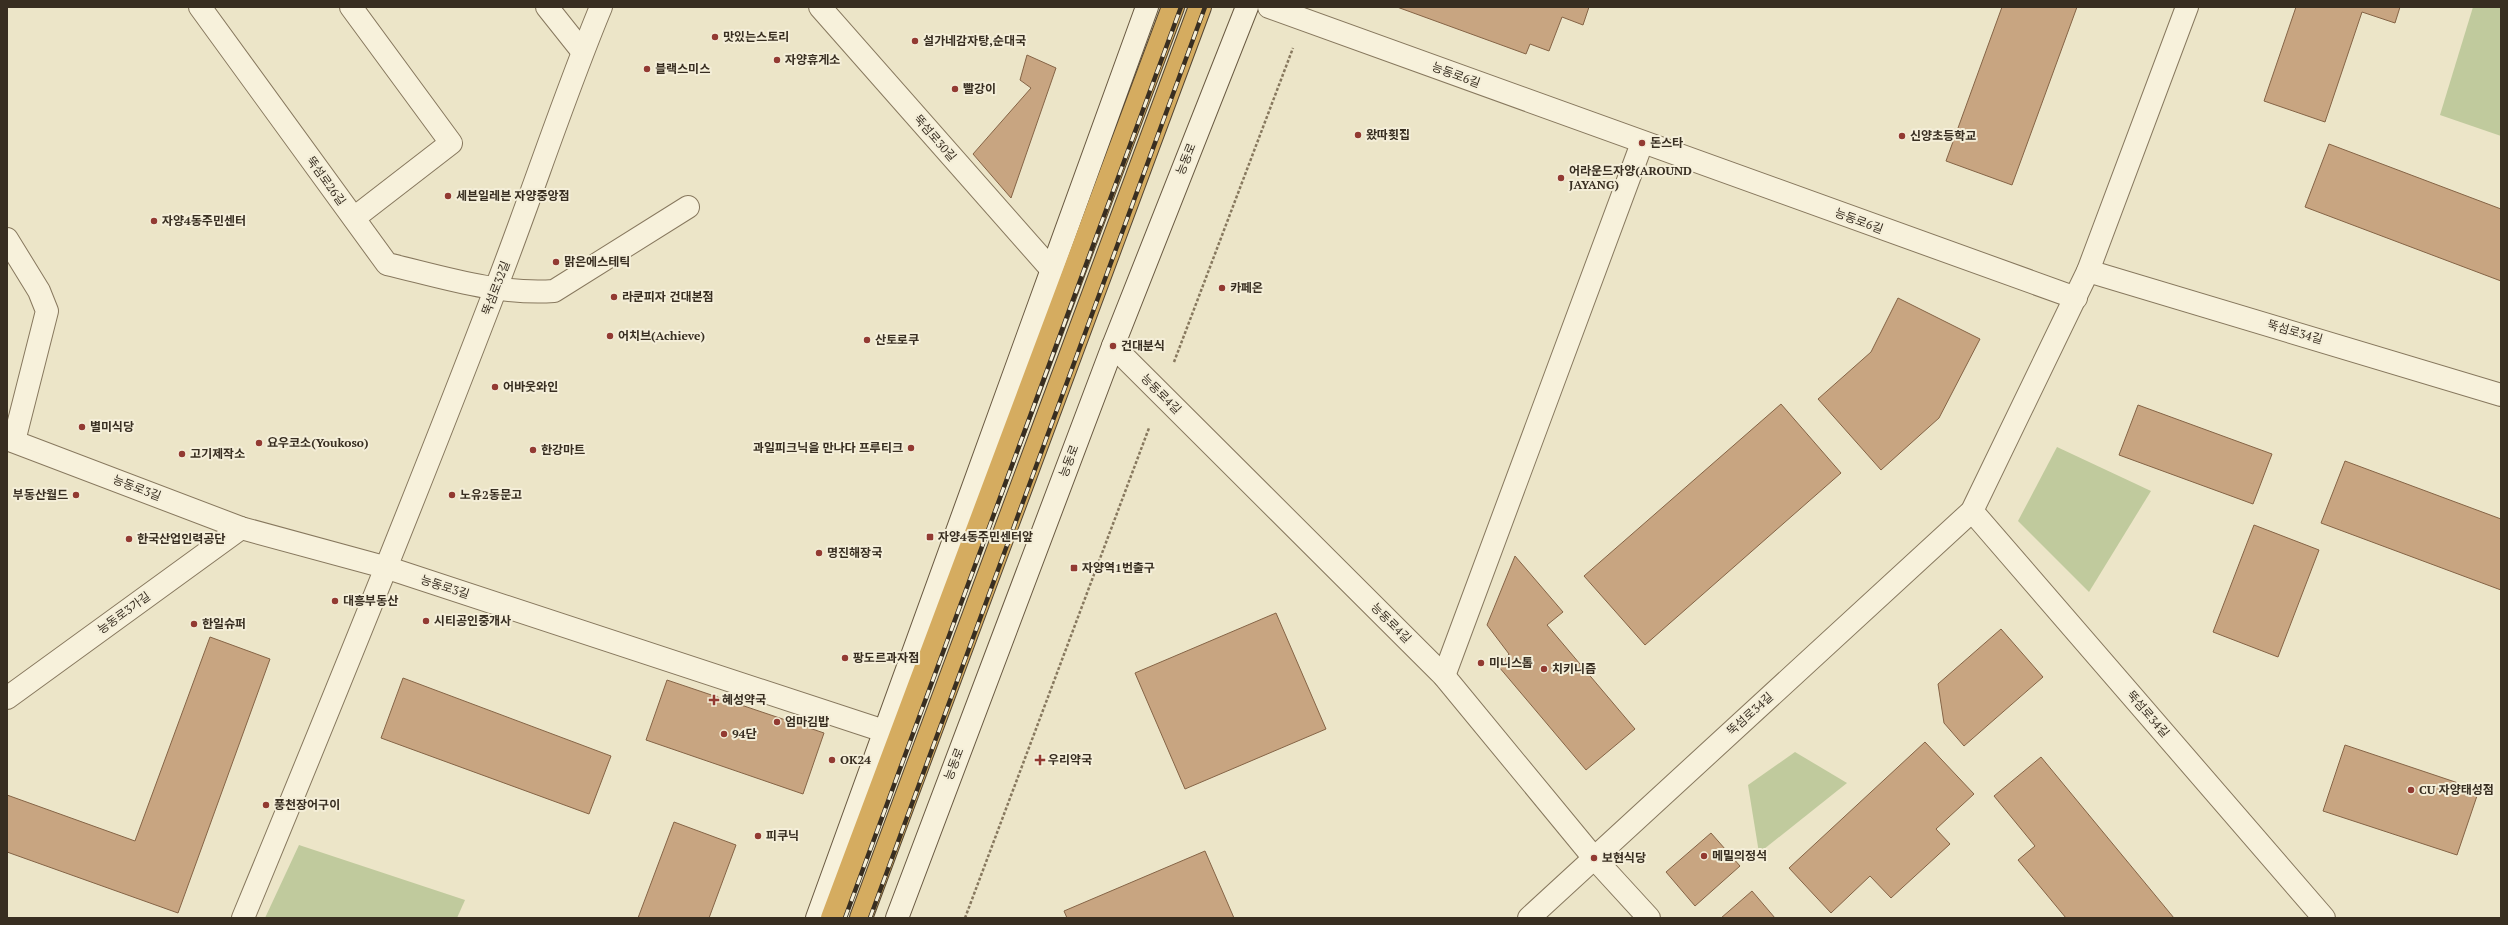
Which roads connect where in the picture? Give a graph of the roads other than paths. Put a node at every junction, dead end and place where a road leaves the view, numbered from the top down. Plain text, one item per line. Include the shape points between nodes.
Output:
1 (200, 7) edge
2 (351, 7) edge
3 (547, 7) edge
4 (601, 7) edge
5 (820, 7) edge
6 (1147, 7) edge
7 (1172, 7) edge
8 (1200, 7) edge
9 (1247, 7) edge
10 (1269, 7) edge
11 (2188, 7) edge
12 (582, 51) junction
13 (1642, 143) junction
14 (688, 207) dead end
15 (354, 218) junction
16 (7, 239) edge
17 (1050, 269) junction
18 (2088, 271) junction
19 (496, 289) junction
20 (2076, 298) junction
21 (1113, 346) junction
22 (2501, 395) edge
23 (11, 440) edge
24 (1972, 511) junction
25 (242, 528) junction
26 (388, 568) junction
27 (1444, 676) junction
28 (7, 698) edge
29 (884, 730) junction
30 (1594, 858) junction
31 (244, 918) edge
32 (817, 918) edge
33 (832, 918) edge
34 (861, 918) edge
35 (897, 918) edge
36 (1529, 918) edge
37 (1649, 918) edge
38 (2324, 918) edge

1 - 15 street, 뚝섬로26길
2 - 15 street via 451,144
3 - 12 street
4 - 12 street, 뚝섬로32길
5 - 17 street, 뚝섬로30길
6 - 17 street
7 - 33 highway
8 - 34 highway
9 - 21 street, 능동로
10 - 13 street, 능동로6길
11 - 18 street, 뚝섬로34길
12 - 19 street, 뚝섬로32길
13 - 20 street, 능동로6길
13 - 27 street
14 - 19 street, 뚝섬로26길 via 554,291 530,293
15 - 19 street, 뚝섬로26길 via 387,264
16 - 23 street via 39,291 47,311
17 - 29 street
18 - 20 street, 뚝섬로34길
18 - 22 street, 뚝섬로34길
19 - 26 street, 뚝섬로32길
20 - 24 street, 뚝섬로34길
21 - 27 street, 능동로4길
21 - 35 street, 능동로
23 - 25 street, 능동로3길
24 - 30 street, 뚝섬로34길
24 - 38 street, 뚝섬로34길
25 - 26 street, 능동로3길
25 - 28 street, 능동로3가길
26 - 29 street, 능동로3길
26 - 31 street, 뚝섬로32길
27 - 30 street, 능동로4길
29 - 32 street
30 - 36 street, 뚝섬로34길
30 - 37 street, 능동로4길

